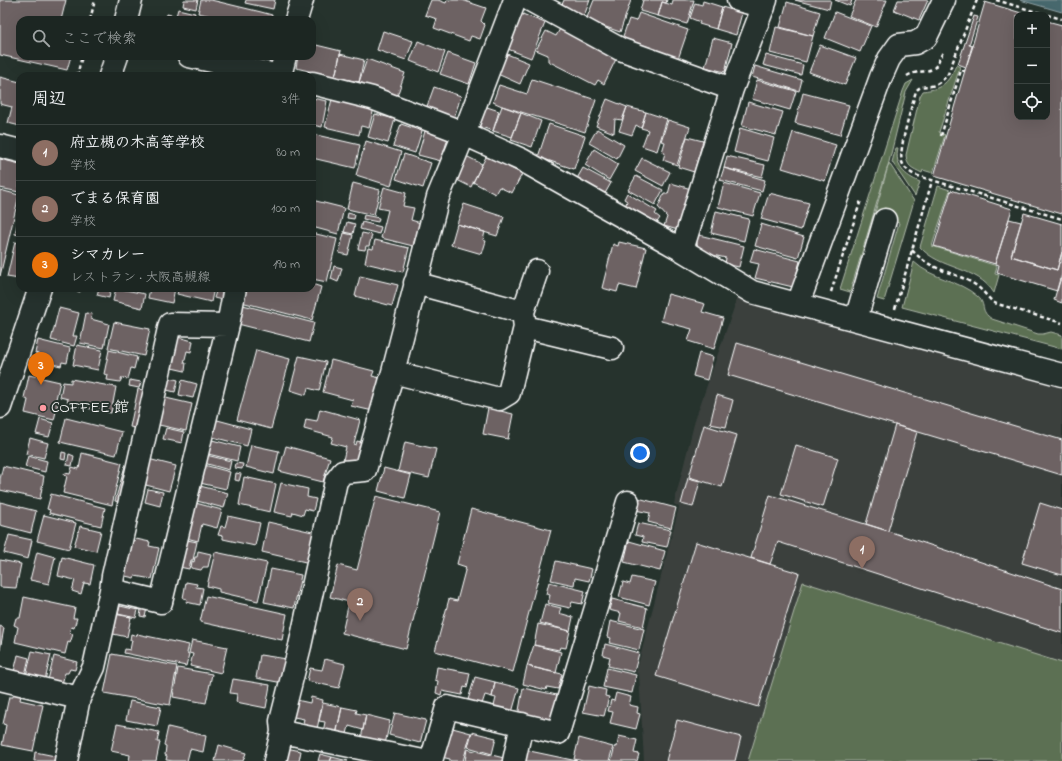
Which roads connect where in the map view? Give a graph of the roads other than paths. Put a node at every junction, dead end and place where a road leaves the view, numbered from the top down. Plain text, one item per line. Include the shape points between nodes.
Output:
1 (131, 0) edge
2 (302, 0) edge
3 (515, 0) edge
4 (530, 0) edge
5 (738, 0) edge
6 (944, 0) edge
7 (765, 4) edge
8 (127, 16) edge
9 (297, 16) edge
10 (116, 60) edge
11 (207, 60) edge
12 (285, 60) edge
13 (111, 72) edge
14 (262, 72) edge
15 (281, 72) edge
16 (316, 85) edge
17 (732, 89) junction
18 (464, 134) junction
19 (0, 146) edge
20 (16, 150) edge
21 (885, 220) dead end
22 (682, 250) junction
23 (537, 270) dead end
24 (415, 283) junction
25 (39, 292) edge
26 (234, 292) edge
27 (798, 304) junction
28 (856, 319) junction
29 (524, 320) junction
30 (228, 325) junction
31 (612, 348) dead end
32 (393, 372) junction
33 (1062, 375) edge
34 (0, 406) edge
35 (628, 502) dead end
36 (111, 590) junction
37 (0, 679) edge
38 (79, 698) junction
39 (522, 724) junction
40 (282, 732) junction
41 (66, 761) edge
42 (275, 761) edge
43 (422, 761) edge
44 (431, 761) edge
45 (514, 761) edge

1 - 8 street
2 - 9 street
3 - 18 street
4 - 17 street via 620,49
5 - 7 street
6 - 27 street via 926,37 915,43 899,45 889,60
7 - 17 street
10 - 13 street
11 - 14 street
12 - 15 street
16 - 18 street via 372,98
17 - 22 street
18 - 22 street via 522,160
18 - 24 street via 438,197
19 - 20 street
21 - 28 street
22 - 27 street via 752,292
23 - 29 street
24 - 29 street
24 - 32 street
25 - 34 street
26 - 30 street
27 - 28 street
28 - 33 street
29 - 31 street
29 - 32 street via 509,393 499,399
30 - 36 street via 170,324
30 - 36 street via 161,602
32 - 40 street via 365,470 343,472 336,481 281,721
35 - 39 street via 558,732
36 - 38 street via 94,667
37 - 38 street
38 - 41 street
39 - 44 street via 447,707
39 - 45 street
40 - 42 street
40 - 43 street

